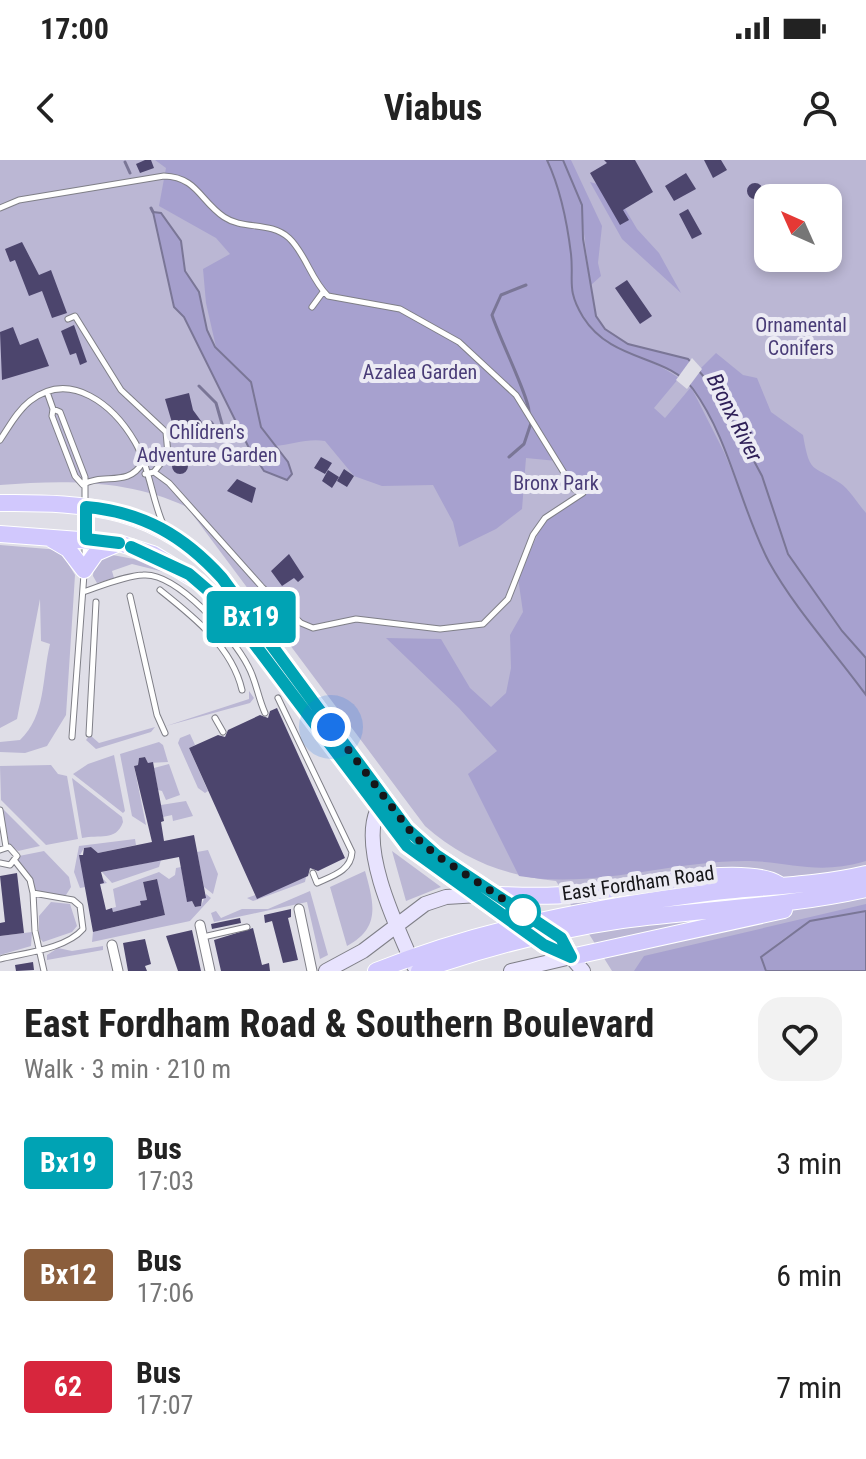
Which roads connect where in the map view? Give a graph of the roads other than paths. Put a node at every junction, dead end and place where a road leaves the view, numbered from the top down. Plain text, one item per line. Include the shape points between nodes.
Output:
1 (0, 208) edge
2 (323, 292) junction
3 (312, 307) dead end
4 (68, 319) dead end
5 (47, 392) junction
6 (0, 440) edge
7 (142, 462) junction
8 (154, 472) junction
9 (145, 474) junction
10 (83, 485) junction
11 (0, 503) edge
12 (86, 507) junction
13 (165, 529) junction
14 (0, 534) edge
15 (46, 537) junction
16 (86, 539) junction
17 (119, 543) junction
18 (84, 570) junction
19 (160, 590) dead end
20 (83, 592) junction
21 (130, 596) dead end
22 (96, 602) dead end
23 (242, 690) dead end
24 (278, 698) dead end
25 (265, 713) dead end
26 (215, 718) dead end
27 (223, 732) dead end
28 (165, 733) dead end
29 (89, 734) dead end
30 (72, 737) dead end
31 (0, 810) edge
32 (377, 811) junction
33 (3, 848) edge
34 (15, 861) junction
35 (0, 863) edge
36 (313, 873) dead end
37 (866, 874) edge
38 (783, 887) junction
39 (866, 889) edge
40 (33, 893) junction
41 (473, 895) junction
42 (498, 895) junction
43 (816, 900) junction
44 (299, 909) dead end
45 (200, 925) dead end
46 (396, 925) junction
47 (247, 927) dead end
48 (203, 937) junction
49 (112, 945) dead end
50 (39, 950) junction
51 (571, 957) junction
52 (0, 959) edge
53 (44, 971) edge
54 (118, 971) edge
55 (210, 971) edge
56 (312, 971) edge
57 (326, 971) edge
58 (376, 971) edge
59 (417, 971) edge
60 (511, 971) edge
61 (583, 971) edge

1 - 2 lane via 28,198 179,177 192,183 222,216 284,234
2 - 3 lane
2 - 8 lane via 339,300 400,309 444,331 525,407 574,489 583,493 545,518 495,616 483,624 440,629 356,619 313,628 301,623 262,587 198,511
4 - 8 lane via 75,316 121,390 166,432 168,454
5 - 6 lane via 18,412
5 - 7 lane via 80,391 96,397 137,445
5 - 10 lane via 75,476
7 - 9 lane
7 - 10 lane via 125,478 93,479
8 - 9 lane
9 - 13 lane
10 - 12 lane
11 - 12 main road
12 - 13 main road via 131,515
12 - 16 lane
13 - 42 main road via 222,578 407,829 436,855
14 - 15 main road
15 - 16 main road
15 - 18 main road via 68,549
16 - 17 main road
16 - 18 lane
17 - 18 main road via 96,553
17 - 32 main road via 177,567 225,605
18 - 20 lane
19 - 23 lane via 201,623 237,671
20 - 25 lane via 140,575 165,581 201,607 229,639 250,669
20 - 30 lane
21 - 28 lane
22 - 29 lane
24 - 36 lane via 352,852 344,870 317,883
26 - 27 lane
31 - 33 lane
32 - 41 main road via 407,846
32 - 46 street via 371,833
33 - 34 lane via 15,850
34 - 35 lane
34 - 40 lane
37 - 38 main road, East Fordham Road
38 - 42 main road via 761,876 730,875 572,895
38 - 58 main road, East Fordham Road via 638,902 529,921
39 - 43 main road, East Fordham Road
40 - 50 lane
40 - 50 lane via 73,900 84,922 78,935
41 - 42 street
41 - 46 street via 432,901
41 - 51 main road via 544,945
42 - 51 main road via 561,938
43 - 51 main road
43 - 59 main road, East Fordham Road via 579,927
44 - 56 street
45 - 48 street
46 - 57 street
46 - 59 street
47 - 48 lane
48 - 55 street
49 - 54 street
50 - 52 lane
50 - 53 lane
51 - 60 street
51 - 61 street

